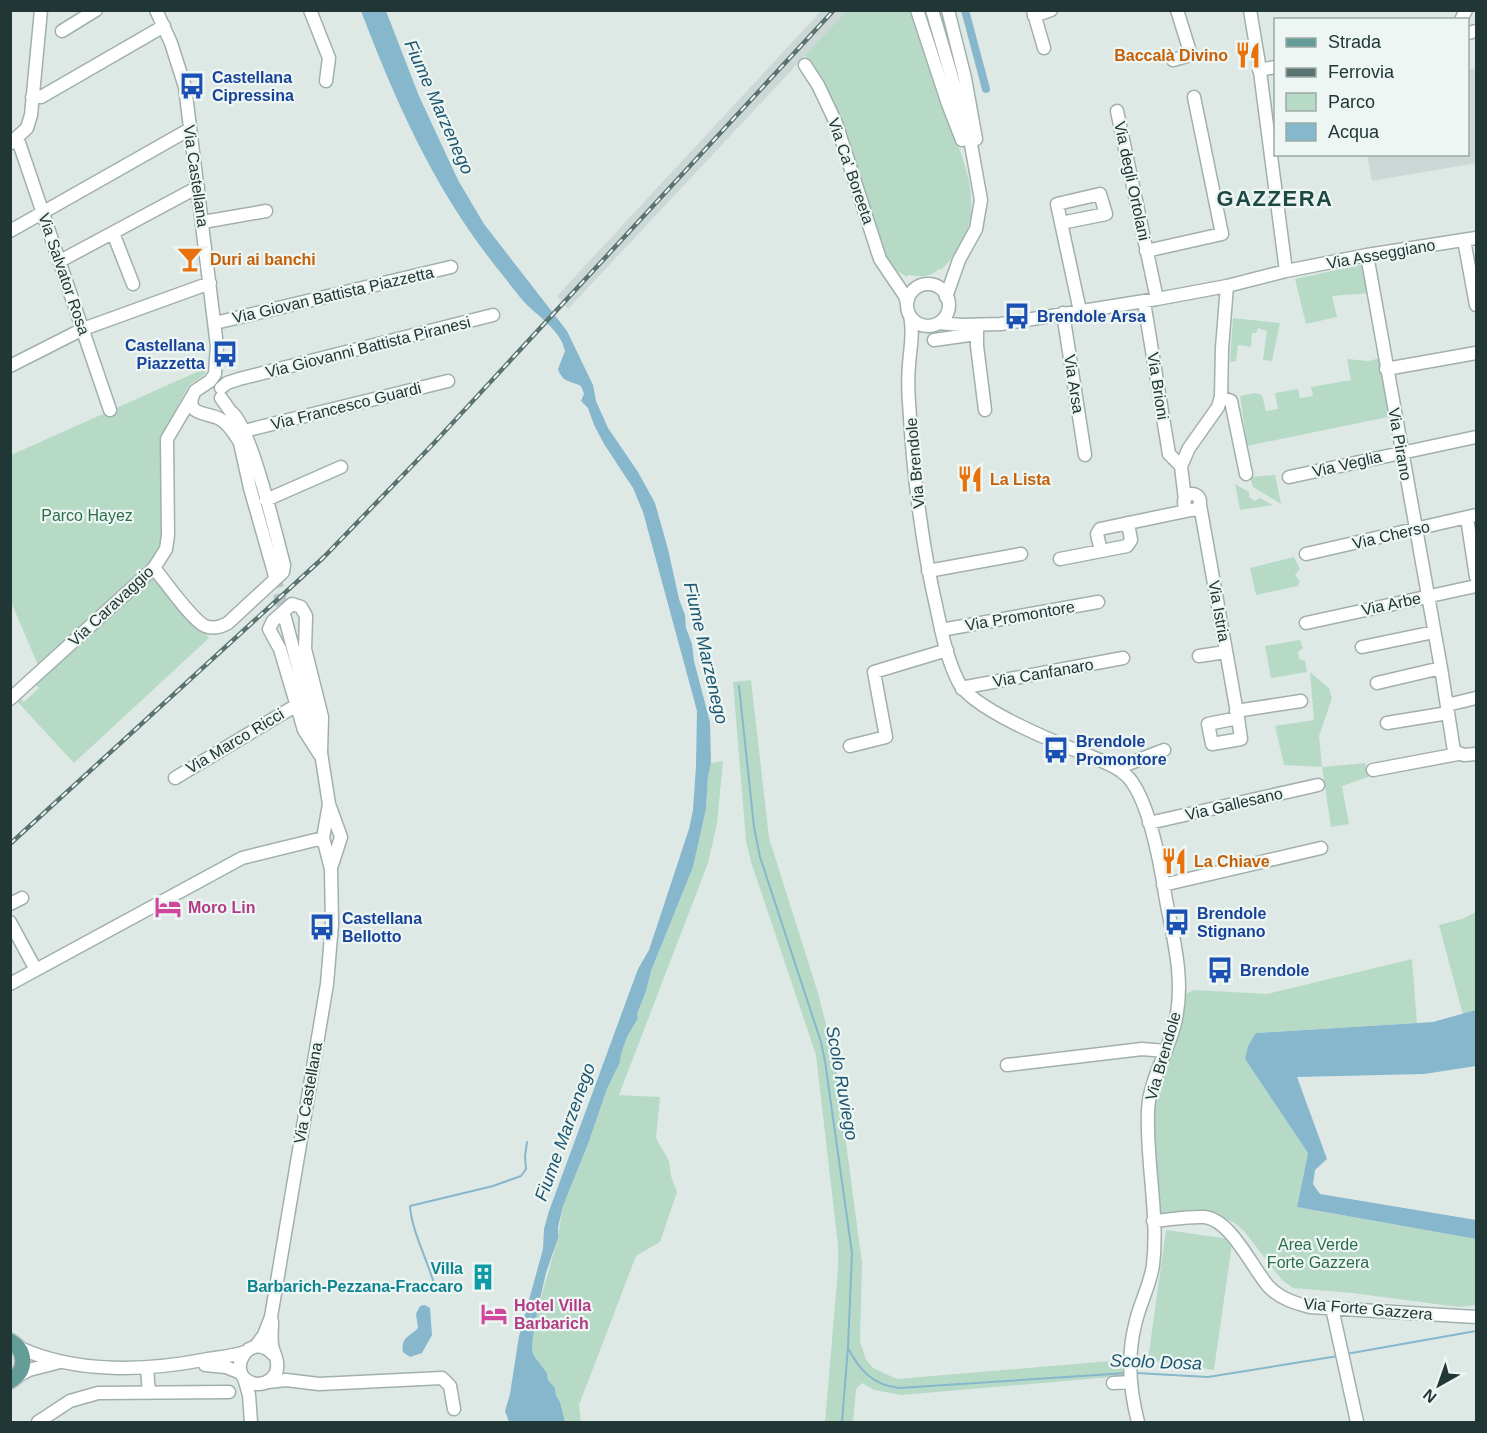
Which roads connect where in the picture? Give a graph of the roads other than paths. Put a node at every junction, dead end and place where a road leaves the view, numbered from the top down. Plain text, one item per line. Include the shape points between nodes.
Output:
1 (42, 10) edge
2 (96, 10) edge
3 (156, 10) edge
4 (309, 10) edge
5 (917, 10) edge
6 (932, 10) edge
7 (948, 10) edge
8 (1051, 10) edge
9 (1177, 10) edge
10 (1250, 10) edge
11 (1034, 13) edge
12 (164, 26) junction
13 (63, 31) dead end
14 (1044, 48) dead end
15 (1173, 60) dead end
16 (805, 65) dead end
17 (1274, 67) edge
18 (1259, 70) junction
19 (326, 81) dead end
20 (33, 93) junction
21 (1194, 97) dead end
22 (1117, 111) dead end
23 (190, 129) junction
24 (14, 140) edge
25 (978, 176) junction
26 (198, 187) junction
27 (266, 211) dead end
28 (43, 213) junction
29 (203, 222) junction
30 (1061, 223) dead end
31 (10, 231) edge
32 (114, 233) junction
33 (1470, 239) edge
34 (1146, 251) junction
35 (1366, 255) junction
36 (959, 260) junction
37 (60, 261) junction
38 (451, 267) dead end
39 (1286, 271) junction
40 (893, 278) junction
41 (210, 283) junction
42 (133, 284) dead end
43 (925, 285) junction
44 (1227, 286) junction
45 (1157, 299) junction
46 (947, 302) junction
47 (1144, 302) junction
48 (907, 303) junction
49 (1476, 305) edge
50 (1080, 311) junction
51 (1063, 314) junction
52 (493, 315) dead end
53 (910, 316) junction
54 (215, 322) junction
55 (934, 324) junction
56 (976, 328) junction
57 (83, 329) junction
58 (934, 340) dead end
59 (217, 346) junction
60 (1476, 353) edge
61 (910, 355) junction
62 (223, 362) junction
63 (10, 366) edge
64 (1386, 369) junction
65 (242, 378) junction
66 (448, 381) dead end
67 (197, 390) junction
68 (221, 394) junction
69 (1221, 397) junction
70 (111, 410) dead end
71 (985, 410) dead end
72 (207, 416) junction
73 (176, 422) junction
74 (241, 436) junction
75 (1476, 437) edge
76 (1401, 452) junction
77 (1085, 455) dead end
78 (1181, 466) junction
79 (341, 467) dead end
80 (1246, 474) dead end
81 (1289, 477) dead end
82 (266, 500) junction
83 (1192, 505) junction
84 (1472, 516) edge
85 (1128, 523) junction
86 (1415, 530) junction
87 (1101, 551) junction
88 (1021, 554) dead end
89 (1306, 554) dead end
90 (1060, 559) dead end
91 (154, 568) junction
92 (928, 571) junction
93 (275, 576) tunnel mouth
94 (1476, 577) edge
95 (1476, 586) edge
96 (1427, 596) junction
97 (1098, 602) dead end
98 (285, 618) tunnel mouth
99 (1306, 623) dead end
100 (941, 630) junction
101 (1434, 632) junction
102 (1362, 647) dead end
103 (947, 650) junction
104 (1226, 652) junction
105 (1199, 656) dead end
106 (1124, 658) dead end
107 (1441, 668) junction
108 (1377, 683) dead end
109 (962, 689) junction
110 (1476, 698) edge
111 (10, 699) edge
112 (1301, 701) dead end
113 (295, 706) junction
114 (1447, 709) junction
115 (1387, 723) dead end
116 (850, 746) dead end
117 (1164, 750) dead end
118 (1458, 754) junction
119 (1476, 754) edge
120 (321, 755) junction
121 (1119, 770) junction
122 (1373, 770) dead end
123 (175, 778) dead end
124 (1318, 785) dead end
125 (328, 804) junction
126 (1149, 823) junction
127 (339, 837) junction
128 (325, 839) junction
129 (1321, 848) dead end
130 (332, 869) junction
131 (1163, 885) junction
132 (10, 922) edge
133 (36, 970) junction
134 (10, 984) edge
135 (1166, 1051) junction
136 (1007, 1065) dead end
137 (1153, 1221) junction
138 (1332, 1308) junction
139 (272, 1317) junction
140 (1476, 1317) edge
141 (13, 1342) edge
142 (250, 1350) junction
143 (276, 1360) junction
144 (60, 1362) junction
145 (189, 1364) junction
146 (147, 1368) junction
147 (1131, 1375) junction
148 (243, 1376) junction
149 (13, 1379) edge
150 (293, 1381) junction
151 (267, 1382) junction
152 (1113, 1383) dead end
153 (229, 1392) dead end
154 (149, 1393) junction
155 (454, 1409) dead end
156 (251, 1416) edge
157 (38, 1422) edge
158 (1138, 1422) edge
159 (1357, 1422) edge

1 - 20 street
2 - 13 street
3 - 12 street, Via Castellana
4 - 19 street via 329,58
5 - 25 street via 948,104
6 - 25 street
7 - 25 street via 969,92
8 - 11 street
9 - 15 street via 1191,55
10 - 18 street
11 - 14 street
12 - 20 street via 41,97
12 - 23 street, Via Castellana via 185,87
16 - 40 street, Via Ca' Boreeta via 836,123 880,258
17 - 18 street
18 - 39 street
20 - 24 street via 27,128
21 - 34 street, Via degli Ortolani via 1222,234
22 - 34 street, Via degli Ortolani
23 - 26 street, Via Castellana
23 - 28 street
24 - 28 street, Via Salvator Rosa
25 - 36 street via 980,217
26 - 29 street, Via Castellana
26 - 32 street
27 - 29 street
28 - 31 street
28 - 37 street, Via Salvator Rosa
29 - 41 street, Via Castellana
30 - 50 street
32 - 37 street
32 - 42 street
33 - 35 street, Via Asseggiano
33 - 49 street
34 - 45 street, Via degli Ortolani
35 - 39 street, Via Asseggiano
35 - 64 street, Via Pirano
36 - 43 street
36 - 46 street
37 - 57 street, Via Salvator Rosa
38 - 54 street, Via Giovan Battista Piazzetta
39 - 44 street
40 - 43 street
40 - 48 street, Via Ca' Boreeta
41 - 54 street, Via Castellana
41 - 57 street
43 - 46 street via 942,290
43 - 48 street via 914,290
44 - 45 street
44 - 69 street
45 - 47 street
46 - 55 street via 947,313
46 - 56 street via 958,317
47 - 50 street
47 - 78 street, Via Brioni via 1169,454
48 - 53 street
50 - 51 street
51 - 56 street
51 - 77 street, Via Arsa
52 - 65 street, Via Giovanni Battista Piranesi
53 - 55 street via 918,324
53 - 61 street, Via Brendole
54 - 59 street, Via Castellana
55 - 56 street
55 - 61 street, Via Brendole via 920,335
56 - 58 street
56 - 71 street
57 - 63 street
57 - 70 street, Via Salvator Rosa
59 - 62 street, Via Castellana
59 - 67 street, Via Castellana via 215,374
60 - 64 street
61 - 92 street, Via Brendole via 912,438
62 - 65 street via 234,376
62 - 68 street, Via Castellana
64 - 76 street, Via Pirano
65 - 68 street, Via Giovanni Battista Piranesi via 227,383
66 - 74 street, Via Francesco Guardi
67 - 68 street via 213,387
67 - 72 street via 192,400 194,409
67 - 73 street, Via Caravaggio
68 - 72 street, Via Castellana via 219,410
68 - 74 street via 235,414
69 - 78 street
69 - 80 street via 1231,401
72 - 73 street
72 - 74 street via 225,423
73 - 91 street, Via Caravaggio via 166,445 167,543
74 - 82 street
74 - 93 street
75 - 76 street, Via Veglia
76 - 81 street, Via Veglia
76 - 86 street, Via Pirano
78 - 83 street, Via Istria via 1181,482
79 - 82 street
82 - 91 street via 283,572 225,625 212,628 201,623
83 - 85 street
83 - 104 street, Via Istria
84 - 86 street, Via Cherso
84 - 94 street
85 - 87 street via 1129,546
85 - 87 street via 1099,529
86 - 89 street, Via Cherso
86 - 96 street, Via Pirano
87 - 90 street
88 - 92 street
91 - 111 street, Via Caravaggio
92 - 100 street, Via Brendole
95 - 96 street, Via Arbe
96 - 99 street, Via Arbe
96 - 101 street, Via Pirano
97 - 100 street, Via Promontore
98 - 120 street, Via Castellana
100 - 103 street, Via Brendole
101 - 102 street
101 - 107 street, Via Pirano
103 - 109 street, Via Brendole
103 - 116 street via 874,672 886,737
104 - 105 street
104 - 112 street, Via Istria via 1237,714
106 - 109 street, Via Canfanaro
107 - 108 street
107 - 114 street, Via Pirano
109 - 121 street, Via Brendole via 990,709
110 - 114 street
113 - 120 street, Via Castellana via 309,741
113 - 120 street, Via Castellana via 280,650 269,629 289,605 295,604 306,616 305,649 322,717
113 - 123 street, Via Marco Ricci
114 - 115 street
114 - 118 street, Via Pirano via 1454,751
117 - 121 street
118 - 119 street
118 - 122 street
120 - 125 street, Via Castellana
121 - 126 street, Via Brendole via 1136,788
124 - 126 street, Via Gallesano
125 - 127 street, Via Castellana
125 - 128 street, Via Castellana
126 - 131 street, Via Brendole
127 - 128 street via 332,829
127 - 130 street, Via Castellana
128 - 130 street, Via Castellana
128 - 133 street via 242,858
129 - 131 street
130 - 139 street, Via Castellana via 332,924 324,1002
131 - 135 street, Via Brendole via 1179,981 1177,1014
132 - 133 street
133 - 134 street
135 - 136 street via 1142,1049
135 - 137 street, Via Brendole via 1149,1100
137 - 138 street, Via Forte Gazzera via 1204,1217 1215,1220 1280,1295 1310,1307
137 - 147 street, Via Brendole via 1153,1265 1135,1323
138 - 140 street, Via Forte Gazzera
138 - 159 street
139 - 142 street, Via Castellana via 264,1335
139 - 143 street, Via Castellana
141 - 144 street
141 - 149 main road via 24,1363
142 - 143 street via 266,1348
142 - 145 street
142 - 148 street via 240,1362
143 - 150 street
143 - 151 street via 274,1376
144 - 146 street
144 - 149 street via 35,1367
145 - 146 street
145 - 148 street via 221,1366
146 - 154 street
147 - 152 street
147 - 158 street, Via Brendole
148 - 151 street via 254,1384
148 - 156 street
150 - 151 street
150 - 155 street via 377,1383 442,1378 450,1386
151 - 156 street via 253,1400
153 - 154 street
154 - 157 street via 83,1397

